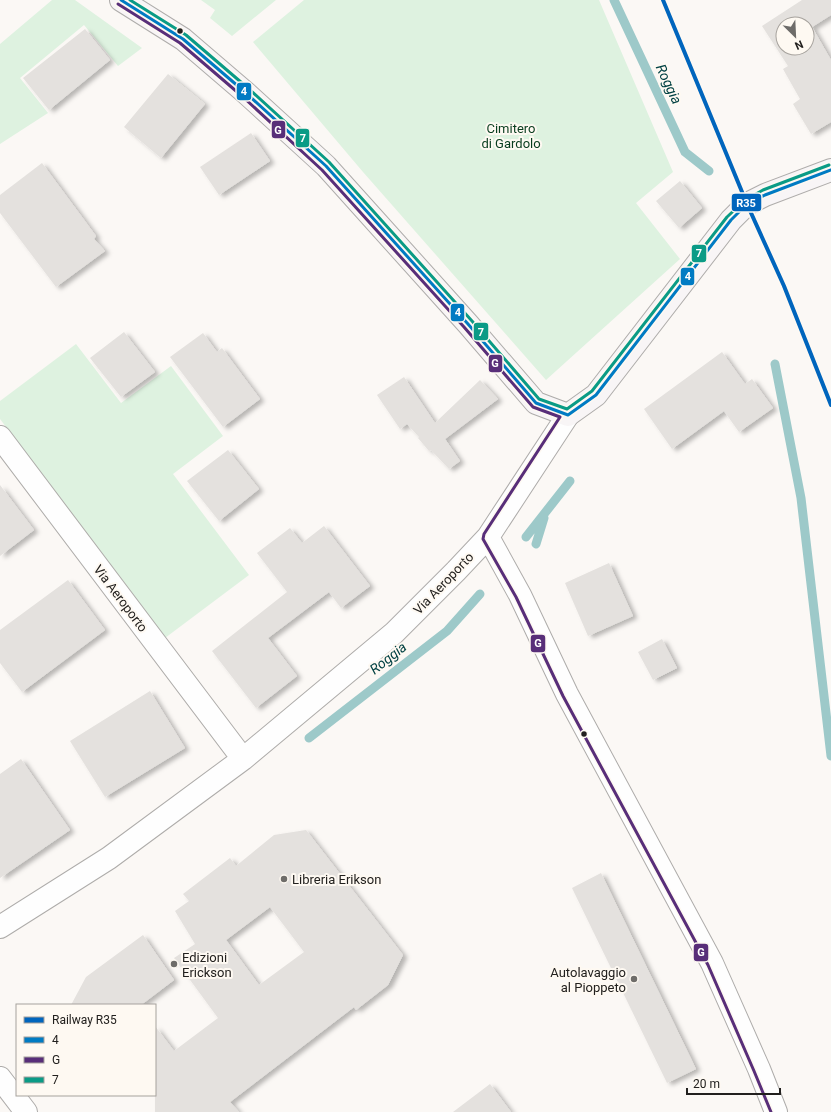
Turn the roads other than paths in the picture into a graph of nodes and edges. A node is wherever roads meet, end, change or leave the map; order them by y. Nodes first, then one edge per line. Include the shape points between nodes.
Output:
1 (121, 0) edge
2 (831, 170) edge
3 (568, 415) junction
4 (0, 437) edge
5 (488, 537) junction
6 (243, 759) junction
7 (0, 927) edge
8 (0, 1078) edge
9 (26, 1112) edge
10 (776, 1112) edge

1 - 3 street via 183,39 326,166 536,403
2 - 3 street, Via Aeroporto via 747,204 731,220 596,395
3 - 5 street, Via Aeroporto
4 - 6 street, Via Aeroporto
5 - 6 street, Via Aeroporto via 394,633
5 - 10 street via 520,595 567,694 712,963
6 - 7 street, Via Aeroporto via 109,858
8 - 9 street

